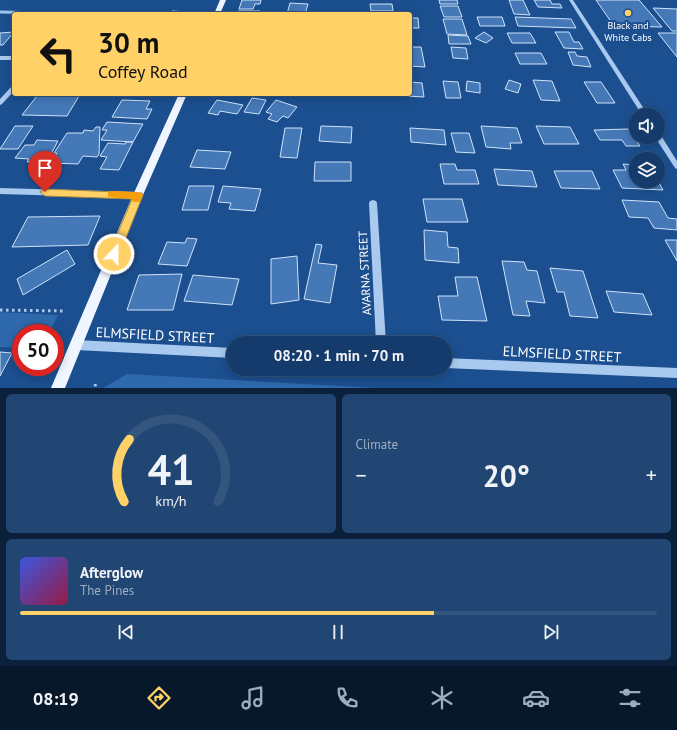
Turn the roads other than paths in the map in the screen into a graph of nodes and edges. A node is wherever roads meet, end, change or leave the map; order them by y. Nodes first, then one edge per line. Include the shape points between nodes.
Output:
1 (223, 0) edge
2 (572, 0) edge
3 (218, 12) edge
4 (0, 58) edge
5 (12, 58) edge
6 (12, 89) edge
7 (182, 96) edge
8 (0, 103) edge
9 (640, 108) edge
10 (663, 144) edge
11 (677, 166) edge
12 (0, 191) edge
13 (138, 195) junction
14 (373, 202) dead end
15 (381, 336) edge
16 (76, 345) junction
17 (226, 353) edge
18 (452, 363) edge
19 (677, 373) edge
20 (58, 388) edge

1 - 3 main road
2 - 9 street
4 - 5 street
6 - 8 street
7 - 13 main road
10 - 11 street
12 - 13 street
13 - 16 main road
14 - 15 street, AVARNA STREET
16 - 17 street, ELMSFIELD STREET
16 - 20 main road
18 - 19 street, ELMSFIELD STREET

